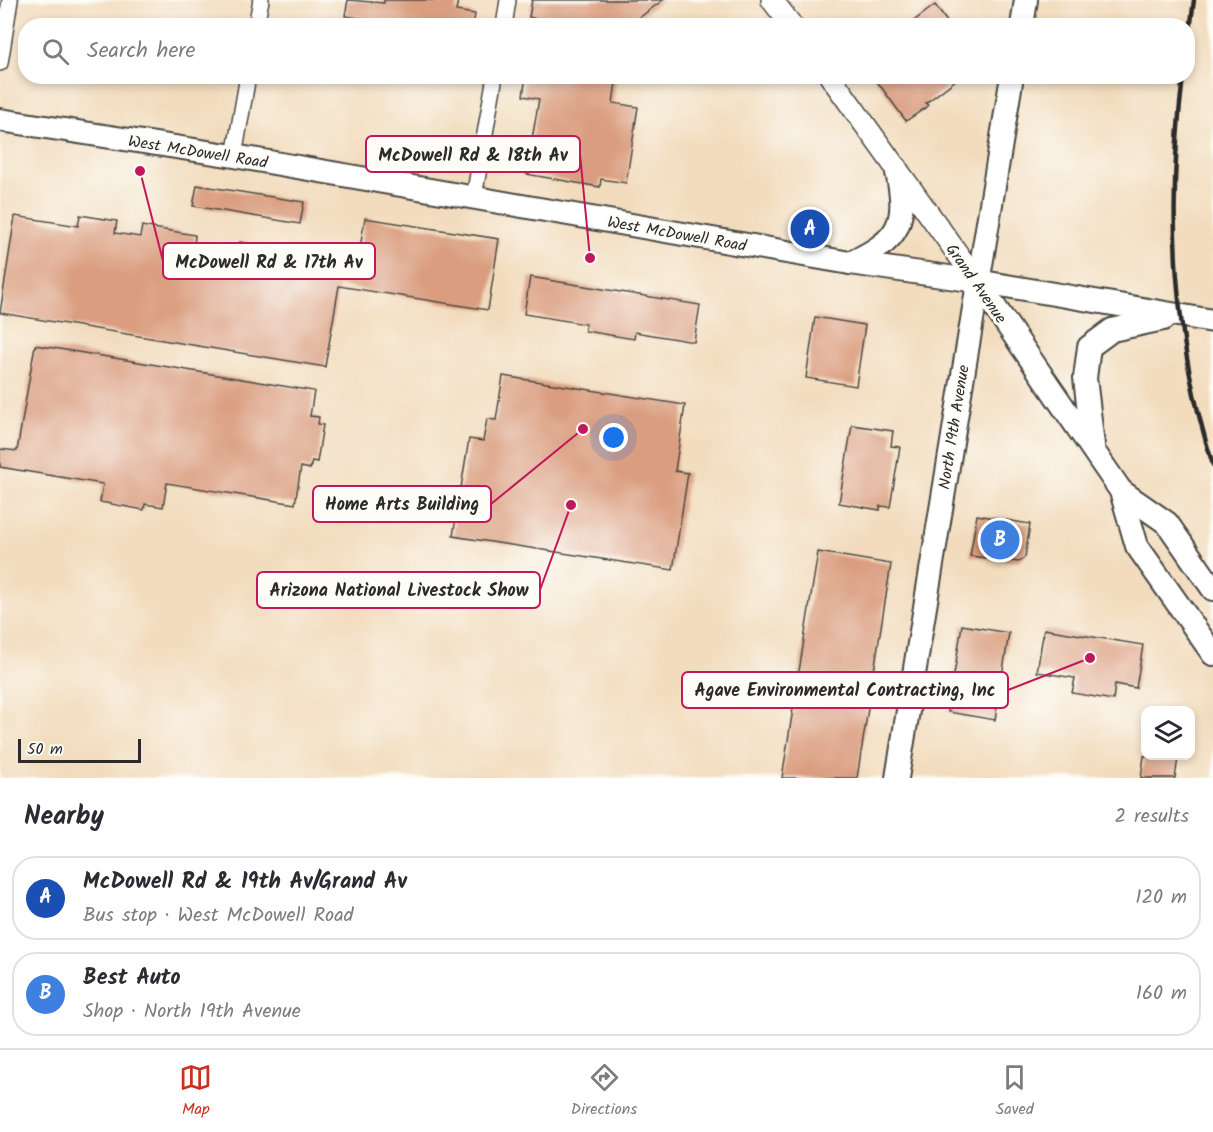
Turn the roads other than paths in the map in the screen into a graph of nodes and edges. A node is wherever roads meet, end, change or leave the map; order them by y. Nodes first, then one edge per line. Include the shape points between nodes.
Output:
1 (10, 0) edge
2 (261, 0) edge
3 (508, 0) edge
4 (772, 0) edge
5 (1026, 0) edge
6 (258, 18) edge
7 (505, 18) edge
8 (786, 18) edge
9 (1023, 18) edge
10 (0, 63) edge
11 (247, 84) edge
12 (494, 84) edge
13 (836, 84) edge
14 (1011, 84) edge
15 (0, 120) edge
16 (234, 156) junction
17 (896, 168) junction
18 (474, 197) junction
19 (850, 263) junction
20 (977, 281) junction
21 (1181, 316) junction
22 (1213, 321) edge
23 (1093, 449) junction
24 (1120, 491) junction
25 (1213, 589) edge
26 (1213, 654) edge
27 (897, 778) edge

1 - 10 street
2 - 6 street
3 - 7 street
4 - 8 main road
5 - 9 main road
11 - 16 street
12 - 18 street
13 - 17 main road, Grand Avenue
14 - 20 main road, North 19th Avenue
15 - 16 main road, West McDowell Road
16 - 18 main road, West McDowell Road
17 - 19 main road via 901,189 896,231 885,244
17 - 20 main road, Grand Avenue
18 - 19 main road, West McDowell Road
19 - 20 main road, West McDowell Road
20 - 21 main road, West McDowell Road
20 - 23 main road, Grand Avenue
20 - 27 main road, North 19th Avenue
21 - 22 main road, West McDowell Road
21 - 23 main road via 1112,330 1089,347 1085,378
23 - 24 main road, Grand Avenue
24 - 25 main road, Grand Avenue via 1167,523
24 - 26 main road, Grand Avenue via 1137,546

